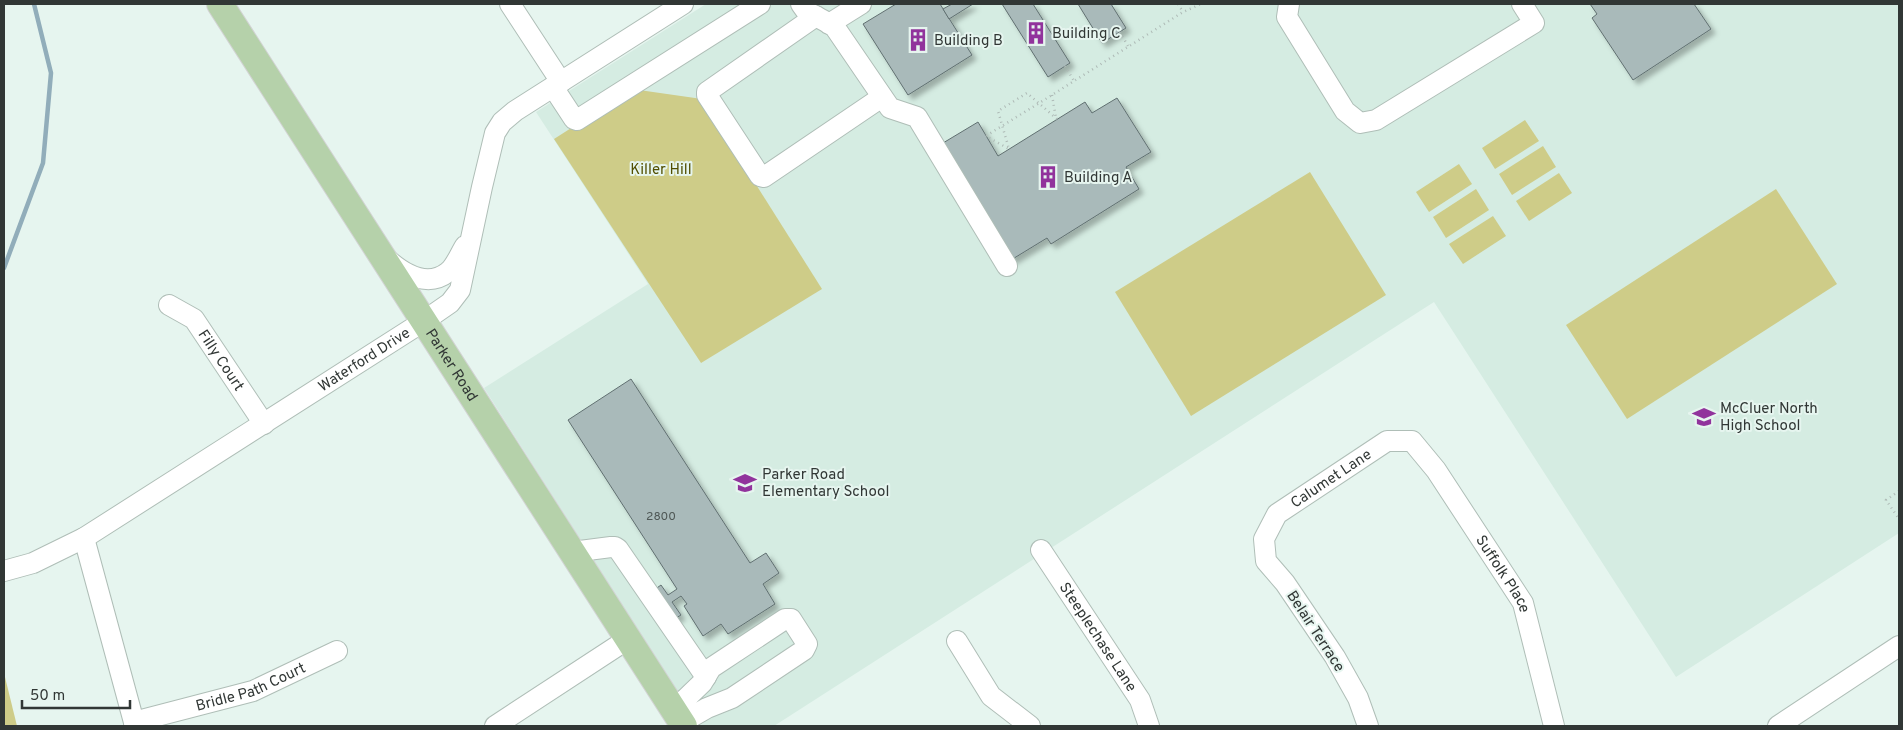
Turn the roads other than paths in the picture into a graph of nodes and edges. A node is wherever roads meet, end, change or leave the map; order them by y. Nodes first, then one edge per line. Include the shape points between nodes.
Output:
1 (220, 4) edge
2 (510, 4) edge
3 (684, 4) edge
4 (760, 4) edge
5 (861, 4) edge
6 (1289, 4) edge
7 (1522, 4) edge
8 (815, 15) edge
9 (557, 85) junction
10 (882, 97) junction
11 (471, 238) junction
12 (381, 254) junction
13 (1007, 266) dead end
14 (169, 305) dead end
15 (424, 322) junction
16 (264, 424) junction
17 (1412, 441) joint
18 (84, 538) junction
19 (1264, 539) joint
20 (1041, 550) dead end
21 (572, 552) junction
22 (4, 571) edge
23 (628, 639) junction
24 (958, 641) dead end
25 (1899, 646) edge
26 (337, 651) dead end
27 (706, 677) junction
28 (680, 720) edge
29 (135, 724) edge
30 (496, 726) edge
31 (1030, 726) edge
32 (1149, 726) edge
33 (1368, 726) edge
34 (1554, 726) edge
35 (1778, 726) edge

1 - 12 main road, Parker Road
2 - 9 street
3 - 9 street, Waterford Drive
4 - 9 street via 577,120
5 - 8 street
6 - 7 street via 1287,17 1345,111 1360,123 1376,120 1534,23
8 - 10 street via 834,26
8 - 10 street via 707,92 760,176 764,177
9 - 11 street, Waterford Drive via 509,115 495,133
10 - 13 street via 890,108 917,117
11 - 12 street via 448,272 432,280 400,271
11 - 15 street, Waterford Drive via 460,290 450,303
12 - 15 main road, Parker Road
14 - 16 street, Filly Court via 194,319
15 - 16 street, Waterford Drive
15 - 21 main road, Parker Road
16 - 18 street, Waterford Drive
17 - 19 street, Calumet Lane via 1387,442 1277,514
17 - 34 street, Suffolk Place via 1436,470 1523,604
18 - 22 street, Waterford Drive via 32,563
18 - 29 street
19 - 33 street, Belair Terrace via 1266,561 1285,583 1335,657 1358,698
20 - 32 street, Steeplechase Lane via 1140,700
21 - 23 main road, Parker Road
21 - 27 street via 615,546
23 - 28 main road, Parker Road
23 - 30 street
24 - 31 street via 991,696
25 - 35 street
26 - 29 street, Bridle Path Court via 253,691
27 - 28 street via 694,692
27 - 28 street via 711,668 785,619 790,619 807,644 804,650 732,698

